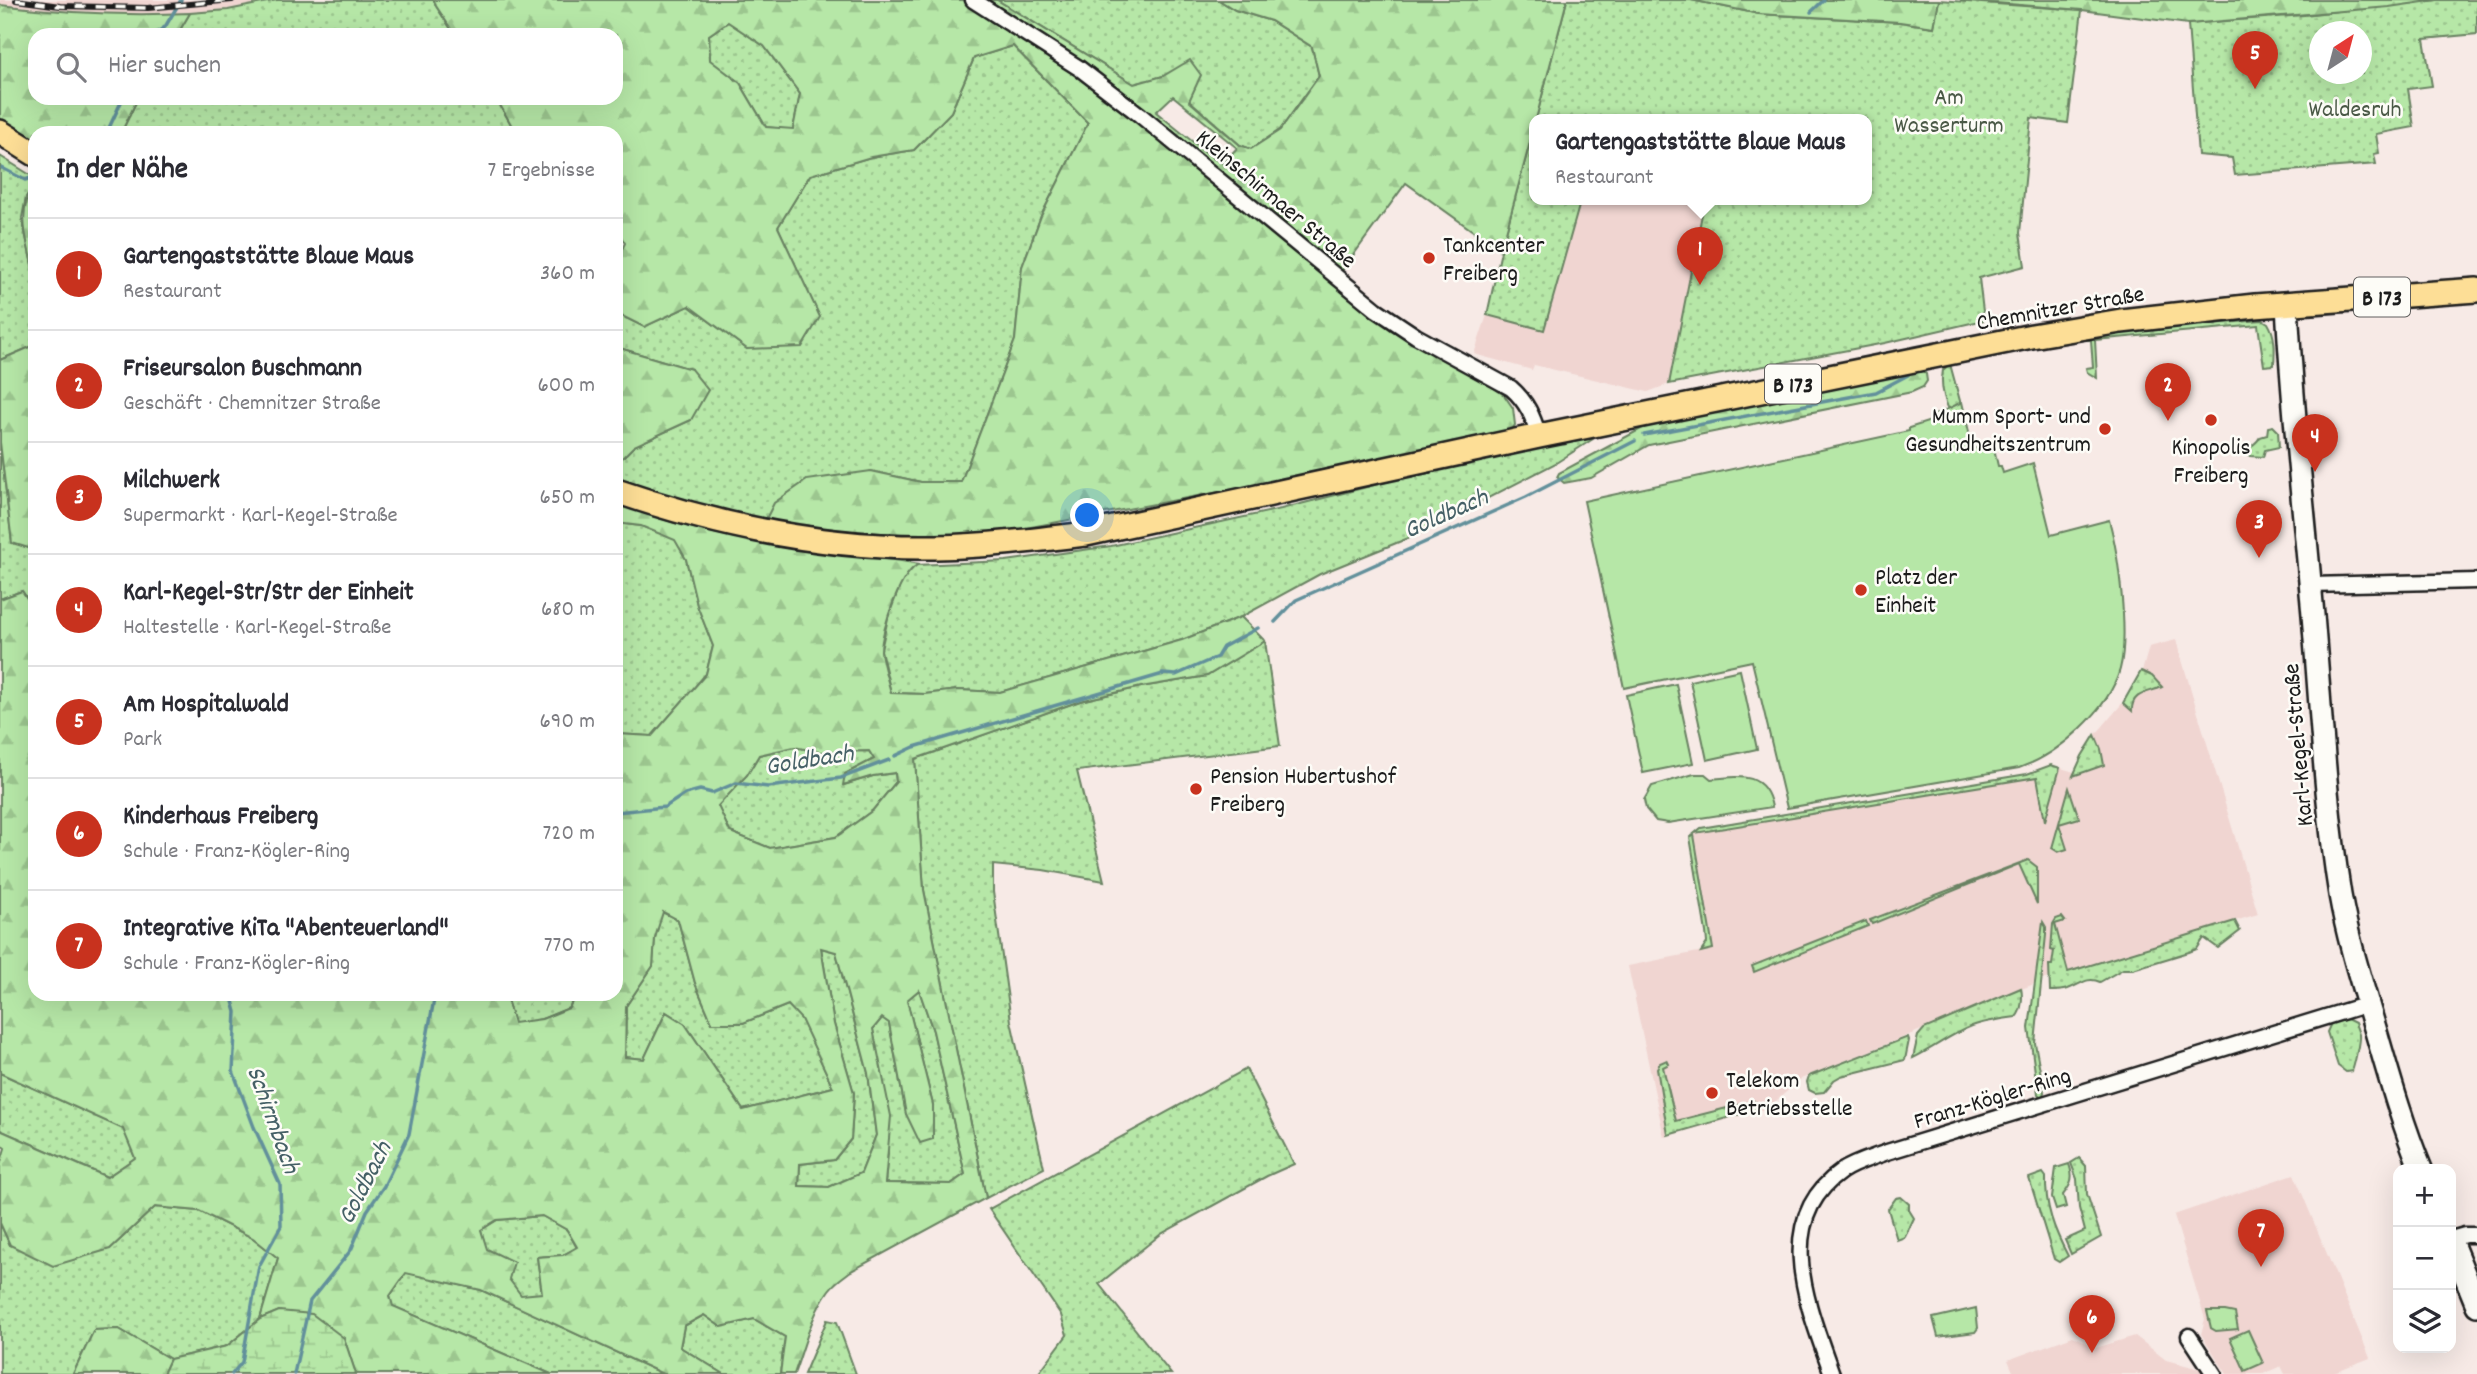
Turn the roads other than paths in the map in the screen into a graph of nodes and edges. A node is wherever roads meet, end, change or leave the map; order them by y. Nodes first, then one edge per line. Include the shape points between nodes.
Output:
1 (973, 0) edge
2 (0, 132) edge
3 (28, 150) edge
4 (2477, 290) edge
5 (2287, 304) junction
6 (1539, 436) junction
7 (623, 493) edge
8 (2477, 581) edge
9 (2310, 585) junction
10 (2368, 1004) junction
11 (2419, 1164) edge
12 (2477, 1236) edge
13 (2456, 1238) edge
14 (2456, 1253) edge
15 (2477, 1306) edge
16 (2189, 1336) dead end
17 (1832, 1374) edge
18 (2214, 1374) edge

1 - 6 street, Kleinschirmaer Straße via 1079,68 1377,310 1511,388 1531,413
2 - 3 main road
4 - 5 main road, Chemnitzer Straße / B 173
5 - 6 main road, Chemnitzer Straße / B 173 via 2100,324
5 - 9 street, Karl-Kegel-Straße
6 - 7 main road, B 173 via 1086,534 1014,543 870,545 780,535
8 - 9 street
9 - 10 street, Karl-Kegel-Straße via 2329,816 2346,924
10 - 11 street, Karl-Kegel-Straße
10 - 17 street, Franz-Kögler-Ring via 1844,1170 1813,1201 1800,1243 1806,1293
12 - 13 street
14 - 15 street
16 - 18 street

